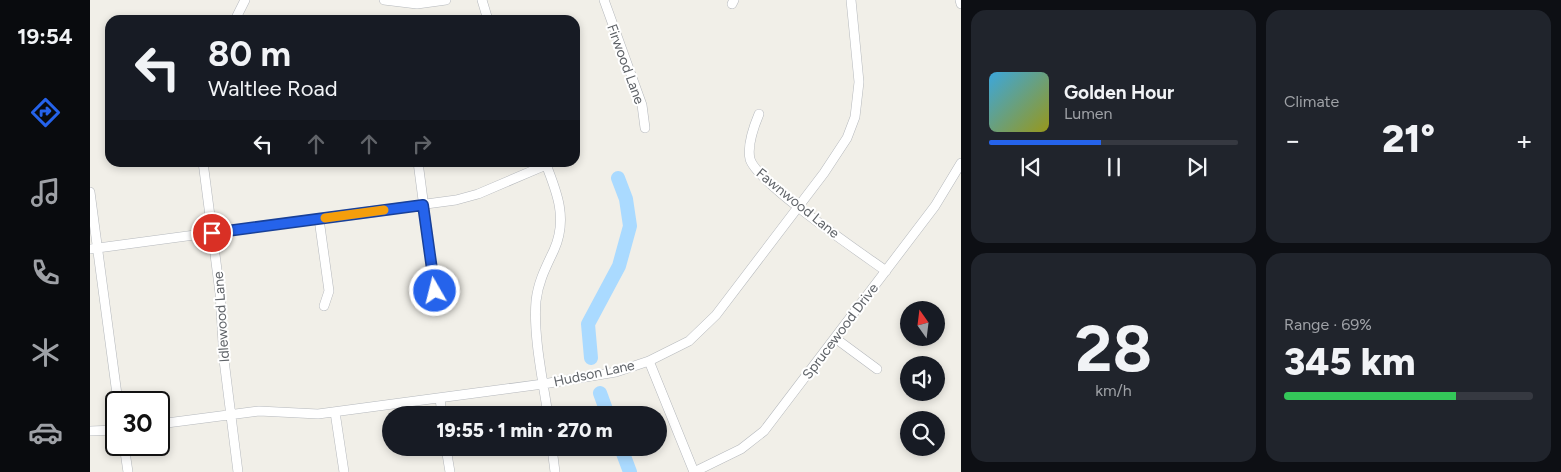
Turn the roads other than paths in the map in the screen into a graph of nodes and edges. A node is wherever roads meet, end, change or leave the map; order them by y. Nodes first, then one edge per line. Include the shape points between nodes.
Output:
1 (245, 0) edge
2 (384, 0) edge
3 (446, 0) edge
4 (482, 0) edge
5 (604, 0) edge
6 (851, 0) edge
7 (960, 0) edge
8 (961, 4) edge
9 (237, 15) edge
10 (486, 15) edge
11 (759, 114) dead end
12 (645, 128) dead end
13 (961, 163) edge
14 (204, 167) edge
15 (419, 167) edge
16 (538, 167) edge
17 (546, 167) edge
18 (90, 192) edge
19 (423, 205) junction
20 (799, 206) junction
21 (319, 219) junction
22 (212, 233) junction
23 (94, 249) edge
24 (886, 271) junction
25 (435, 291) dead end
26 (324, 306) dead end
27 (835, 338) junction
28 (649, 361) junction
29 (877, 368) dead end
30 (543, 384) junction
31 (116, 391) edge
32 (440, 398) junction
33 (441, 406) edge
34 (547, 406) edge
35 (335, 412) junction
36 (231, 414) junction
37 (170, 422) edge
38 (105, 430) edge
39 (90, 431) edge
40 (126, 456) edge
41 (447, 456) edge
42 (553, 456) edge
43 (128, 472) edge
44 (238, 472) edge
45 (344, 472) edge
46 (450, 472) edge
47 (555, 472) edge
48 (694, 472) edge

1 - 9 street
2 - 3 street via 417,4
4 - 10 street
5 - 12 street, Firwood Lane via 642,105
6 - 20 street, Hudson Lane via 859,74 855,116 841,148
7 - 8 street
11 - 20 street, Fawnwood Lane via 751,145 753,166
13 - 24 street, Sprucewood Drive via 935,206
14 - 22 street, Idlewood Lane
15 - 19 street
16 - 19 street via 478,194
17 - 30 street via 556,189 561,217 559,237 539,283 536,303
18 - 23 street
19 - 21 street
19 - 25 street
20 - 24 street, Fawnwood Lane
20 - 28 street, Hudson Lane via 706,328 689,341
21 - 22 street
21 - 26 street via 329,291
22 - 23 street
22 - 36 street, Idlewood Lane
23 - 31 street
24 - 27 street, Sprucewood Drive
27 - 29 street
27 - 48 street, Sprucewood Drive via 758,438
28 - 30 street, Hudson Lane via 616,372
28 - 48 street
30 - 32 street, Hudson Lane
30 - 34 street
32 - 33 street
32 - 35 street, Hudson Lane
35 - 36 street, Hudson Lane
35 - 45 street
36 - 37 street, Hudson Lane
36 - 44 street, Idlewood Lane
38 - 39 street
40 - 43 street
41 - 46 street
42 - 47 street

